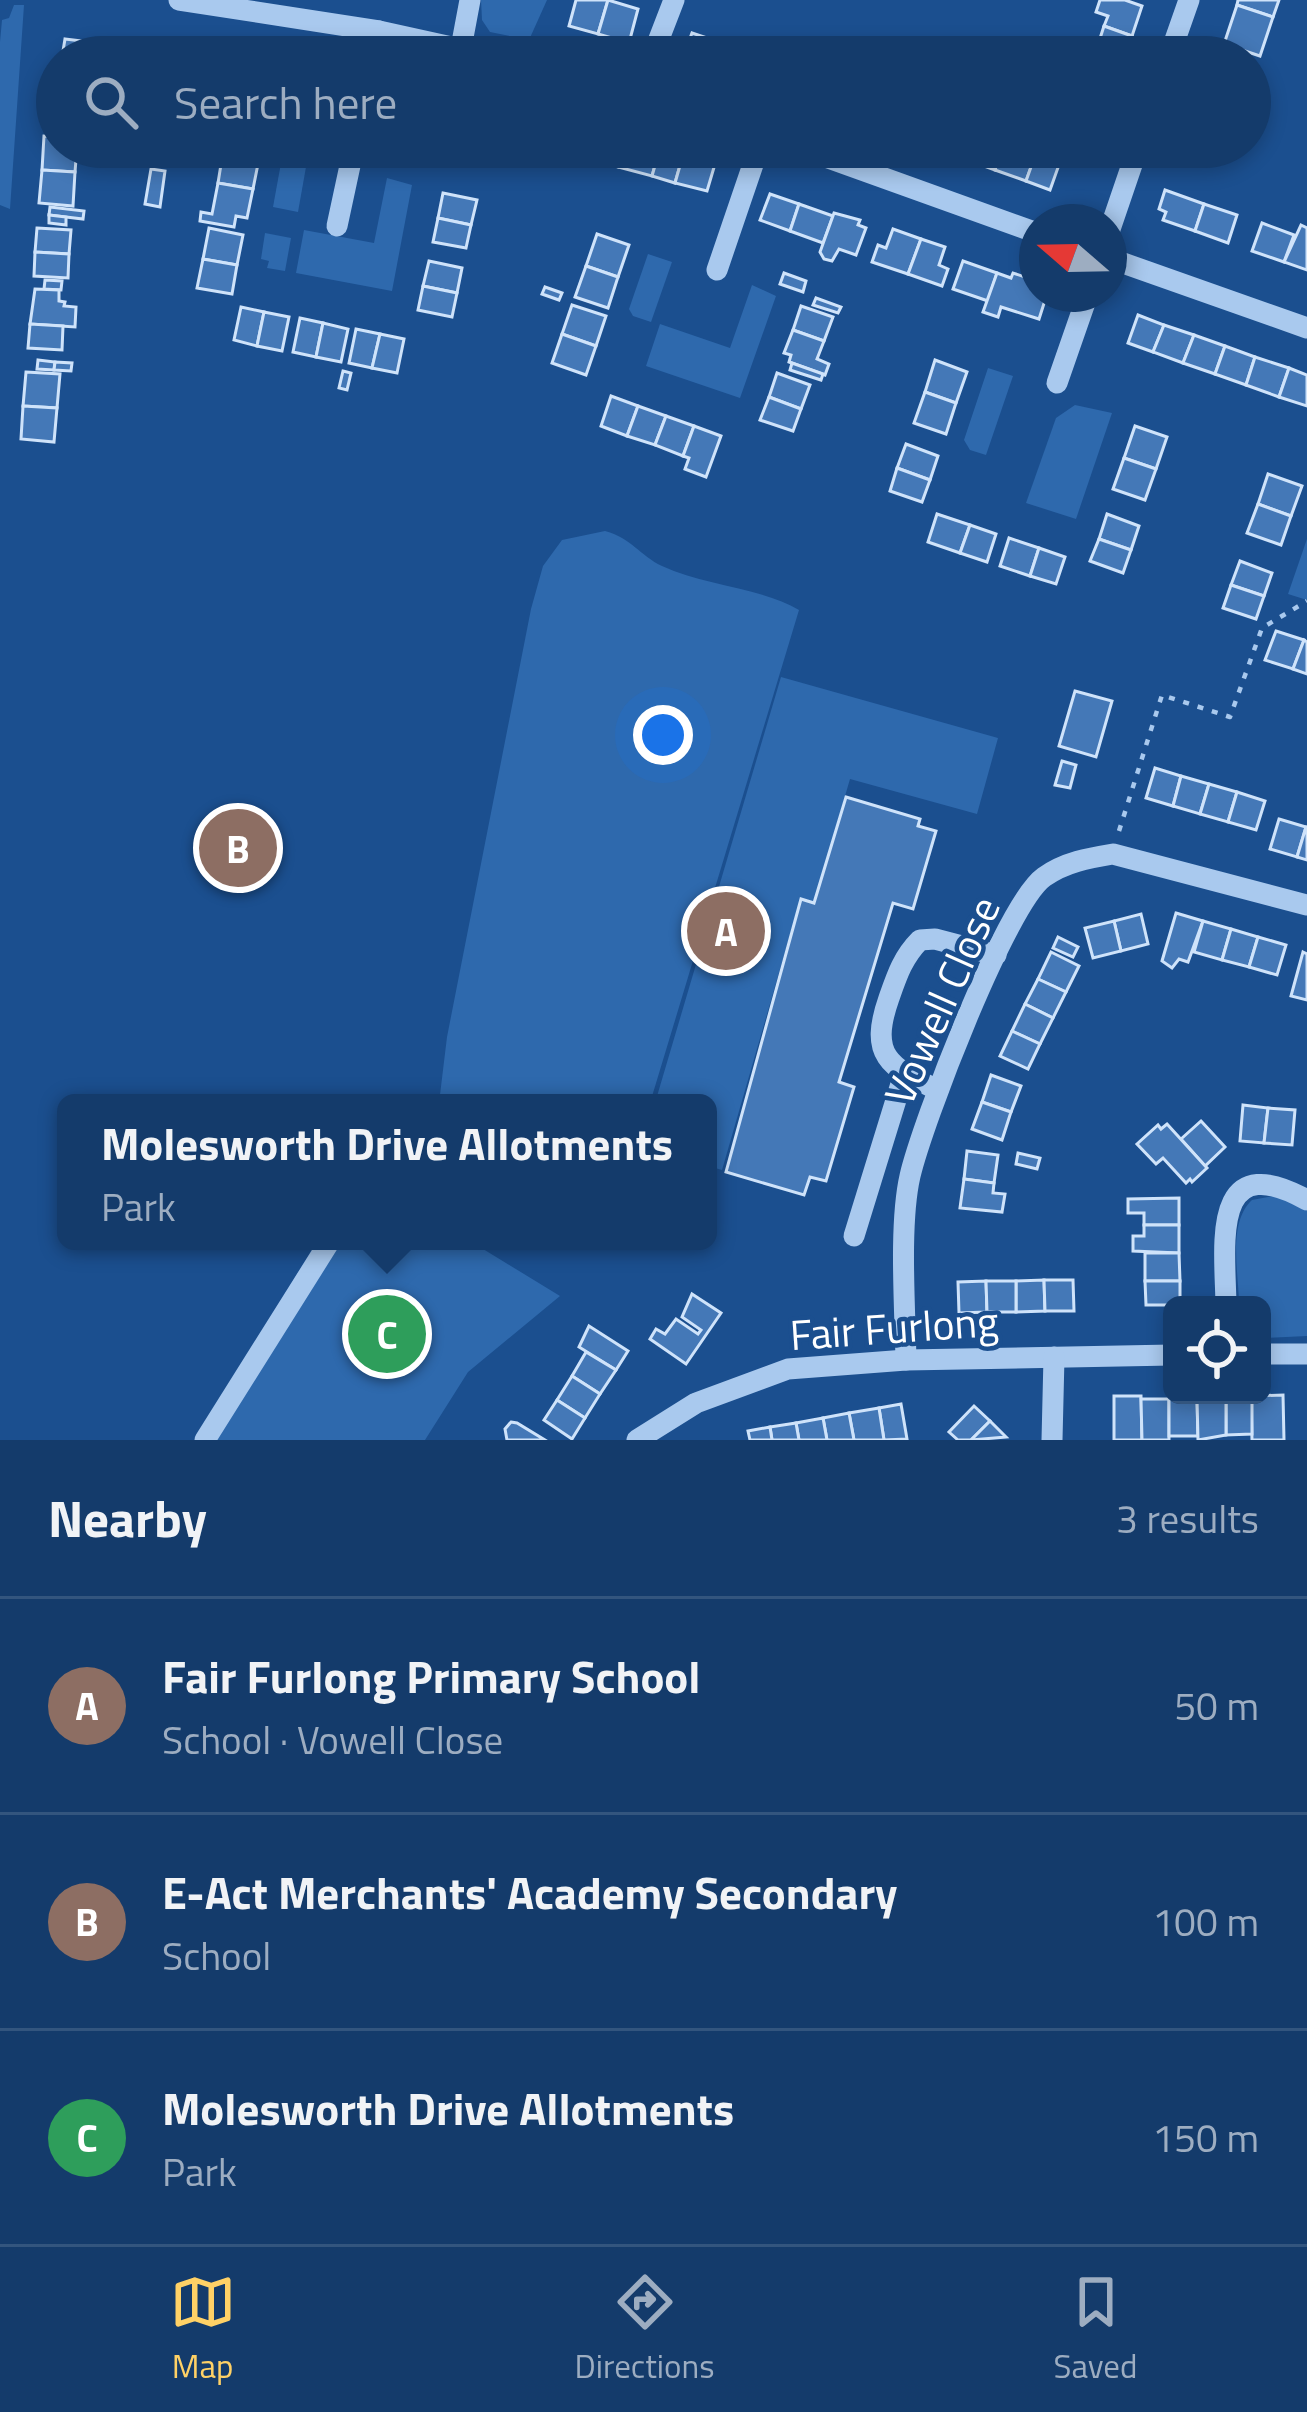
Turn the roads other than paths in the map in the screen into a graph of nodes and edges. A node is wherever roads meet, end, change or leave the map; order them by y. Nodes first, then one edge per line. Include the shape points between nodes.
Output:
1 (179, 0) edge
2 (470, 0) edge
3 (674, 0) edge
4 (1189, 0) edge
5 (379, 31) junction
6 (378, 36) edge
7 (405, 36) edge
8 (463, 36) edge
9 (660, 36) edge
10 (1176, 36) edge
11 (349, 168) edge
12 (752, 168) edge
13 (856, 168) edge
14 (1131, 168) edge
15 (1119, 204) edge
16 (337, 226) dead end
17 (1019, 227) edge
18 (1127, 264) edge
19 (717, 270) dead end
20 (1082, 312) edge
21 (1307, 328) edge
22 (1057, 383) dead end
23 (1307, 905) edge
24 (995, 956) junction
25 (904, 1074) junction
26 (938, 1090) junction
27 (1307, 1200) edge
28 (854, 1235) dead end
29 (324, 1250) edge
30 (1226, 1296) edge
31 (1163, 1354) edge
32 (1271, 1354) edge
33 (1307, 1354) edge
34 (1054, 1357) junction
35 (906, 1360) junction
36 (205, 1440) edge
37 (637, 1440) edge
38 (1052, 1440) edge

1 - 5 street
2 - 8 street
3 - 9 street
4 - 10 street
5 - 6 street
5 - 7 street
11 - 16 street
12 - 19 street
13 - 17 street
14 - 15 street
18 - 21 street
20 - 22 street
23 - 24 street, Vowell Close via 1113,854 1081,859 1041,878
24 - 25 street via 935,939 920,940 904,956 879,1042
24 - 26 street, Vowell Close
25 - 26 street
25 - 28 street
26 - 35 street, Vowell Close via 909,1180
27 - 30 street via 1264,1185 1231,1201
29 - 36 street
31 - 34 street, Fair Furlong
32 - 33 street
34 - 35 street, Fair Furlong
34 - 38 street
35 - 37 street, Fair Furlong via 788,1369 696,1403

